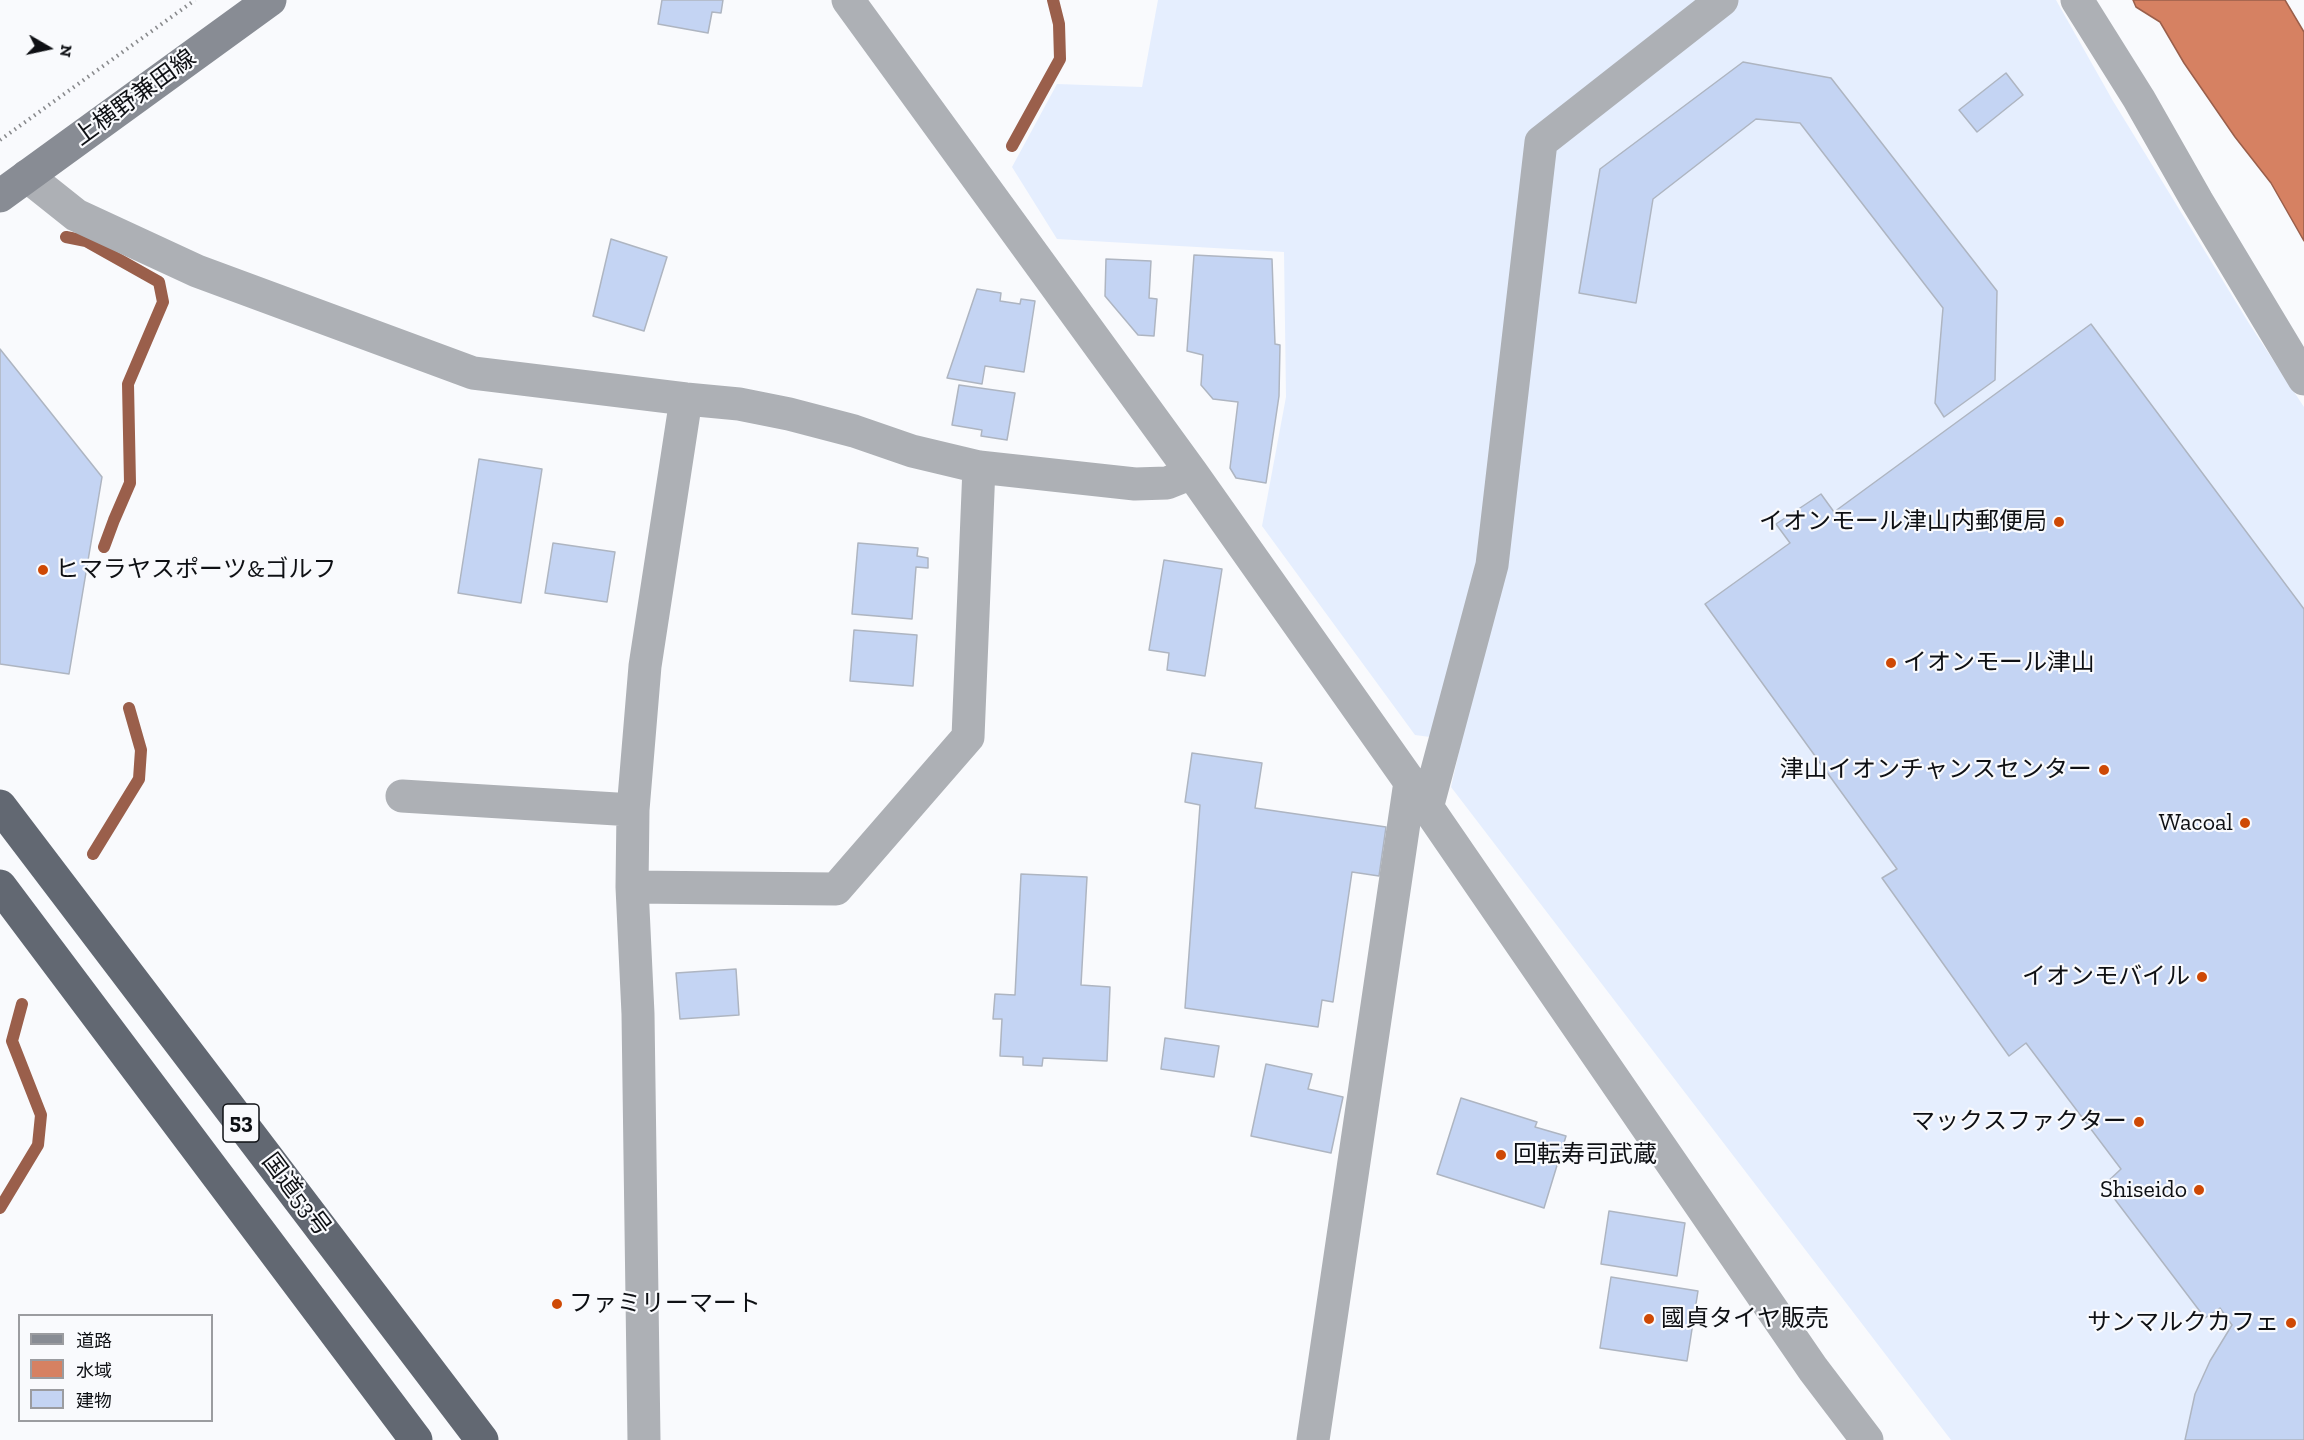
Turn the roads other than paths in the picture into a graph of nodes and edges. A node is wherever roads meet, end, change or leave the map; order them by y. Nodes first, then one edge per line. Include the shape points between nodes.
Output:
1 (270, 0) edge
2 (848, 0) edge
3 (1722, 0) edge
4 (2077, 0) edge
5 (27, 176) junction
6 (0, 196) edge
7 (2304, 379) edge
8 (686, 399) junction
9 (980, 467) junction
10 (1192, 472) junction
11 (1419, 795) junction
12 (402, 796) dead end
13 (0, 806) edge
14 (633, 810) junction
15 (0, 886) edge
16 (632, 887) junction
17 (416, 1440) edge
18 (482, 1440) edge
19 (644, 1440) edge
20 (1314, 1440) edge
21 (1867, 1440) edge

1 - 5 main road, 上横野兼田線
2 - 10 street
3 - 11 street via 1541,142 1492,565
4 - 7 street
5 - 6 main road, 上横野兼田線
5 - 8 street via 76,215 197,271 473,373
8 - 9 street via 789,414 912,452
8 - 14 street via 645,666
9 - 10 street via 1135,484 1167,483
9 - 16 street via 968,737 836,889
10 - 11 street
11 - 20 street
11 - 21 street via 1813,1369
12 - 14 street
13 - 18 highway, 国道53号 / 53
14 - 16 street
15 - 17 highway, 53
16 - 19 street via 638,1014

